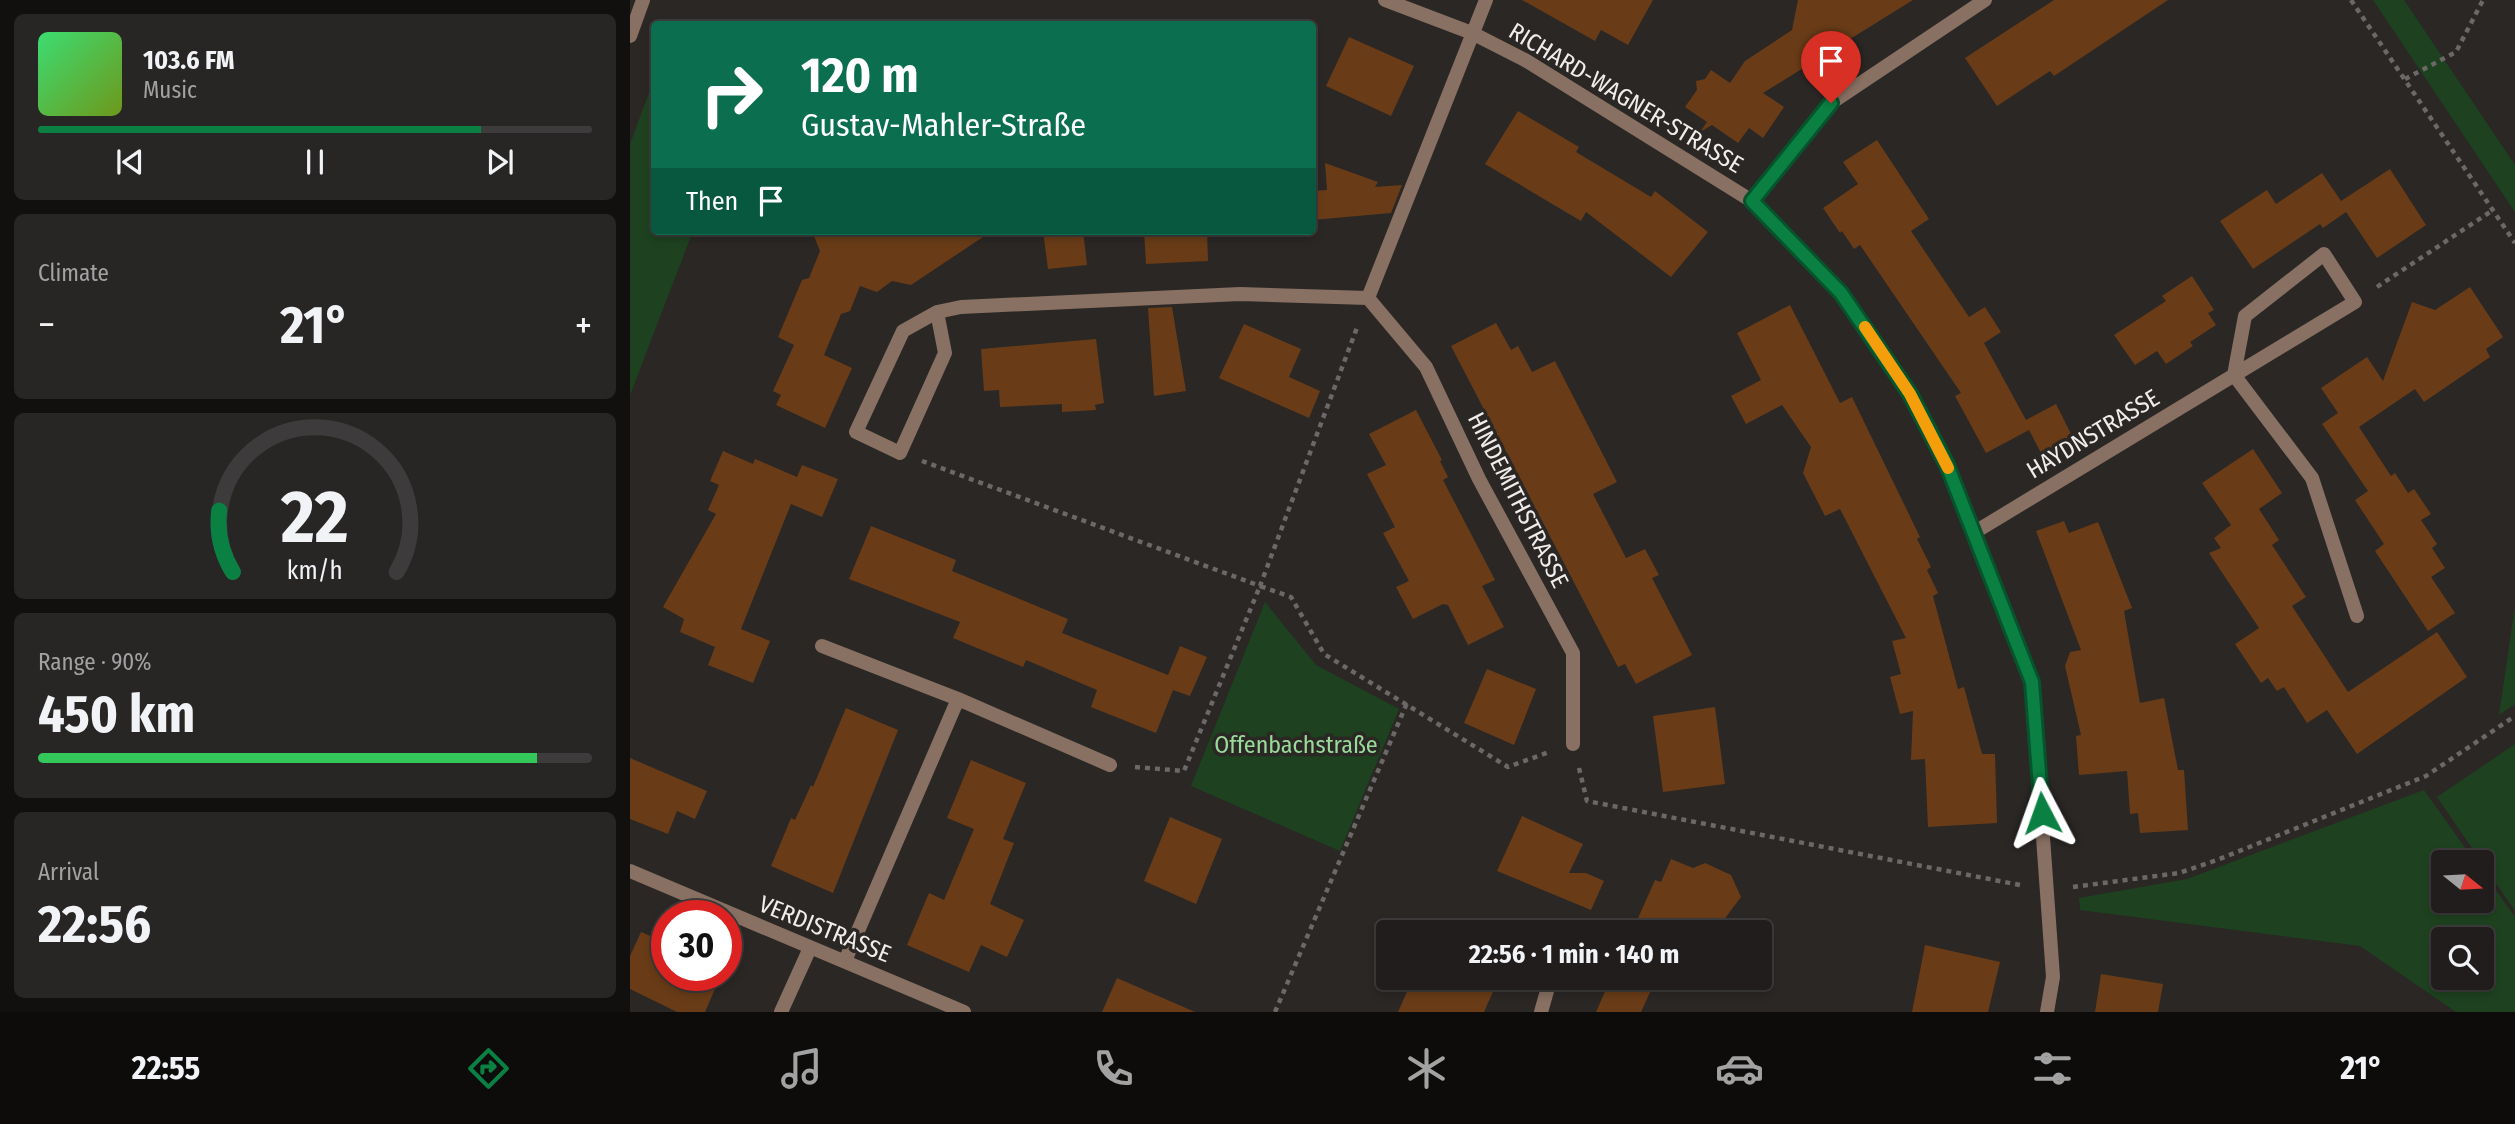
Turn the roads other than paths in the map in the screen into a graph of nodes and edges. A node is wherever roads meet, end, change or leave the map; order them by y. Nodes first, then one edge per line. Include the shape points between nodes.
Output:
1 (643, 0) edge
2 (1385, 0) edge
3 (1486, 0) edge
4 (1985, 0) edge
5 (1472, 33) junction
6 (630, 36) edge
7 (1752, 201) junction
8 (1368, 298) junction
9 (937, 312) junction
10 (2234, 375) junction
11 (1975, 532) junction
12 (2357, 616) dead end
13 (822, 646) dead end
14 (958, 699) junction
15 (1573, 744) road end
16 (1110, 765) road end
17 (630, 871) edge
18 (810, 948) junction
19 (845, 961) junction
20 (1547, 991) dead end
21 (781, 1012) edge
22 (964, 1012) edge
23 (1541, 1012) edge
24 (2048, 1012) edge

1 - 6 street
2 - 5 street, RICHARD-WAGNER-STRASSE
3 - 5 street
4 - 7 street via 1831,103
5 - 7 street, RICHARD-WAGNER-STRASSE via 1525,60
5 - 8 street
7 - 11 street, RICHARD-WAGNER-STRASSE via 1841,293 1902,382 1947,465
8 - 9 street via 1240,294 961,307
8 - 15 street, HINDEMITHSTRASSE via 1426,367 1479,479 1573,653
9 - 9 street via 903,331 856,432 900,453 945,354
10 - 10 street, HAYDNSTRASSE via 2355,302 2324,254 2245,316
10 - 11 street, HAYDNSTRASSE
10 - 12 street via 2312,478
11 - 24 street, RICHARD-WAGNER-STRASSE via 2032,682 2049,891 2053,977
13 - 14 street
14 - 16 street
14 - 19 street
17 - 18 street, VERDISTRASSE
18 - 19 street, VERDISTRASSE
18 - 21 street
19 - 22 street, VERDISTRASSE
20 - 23 street

